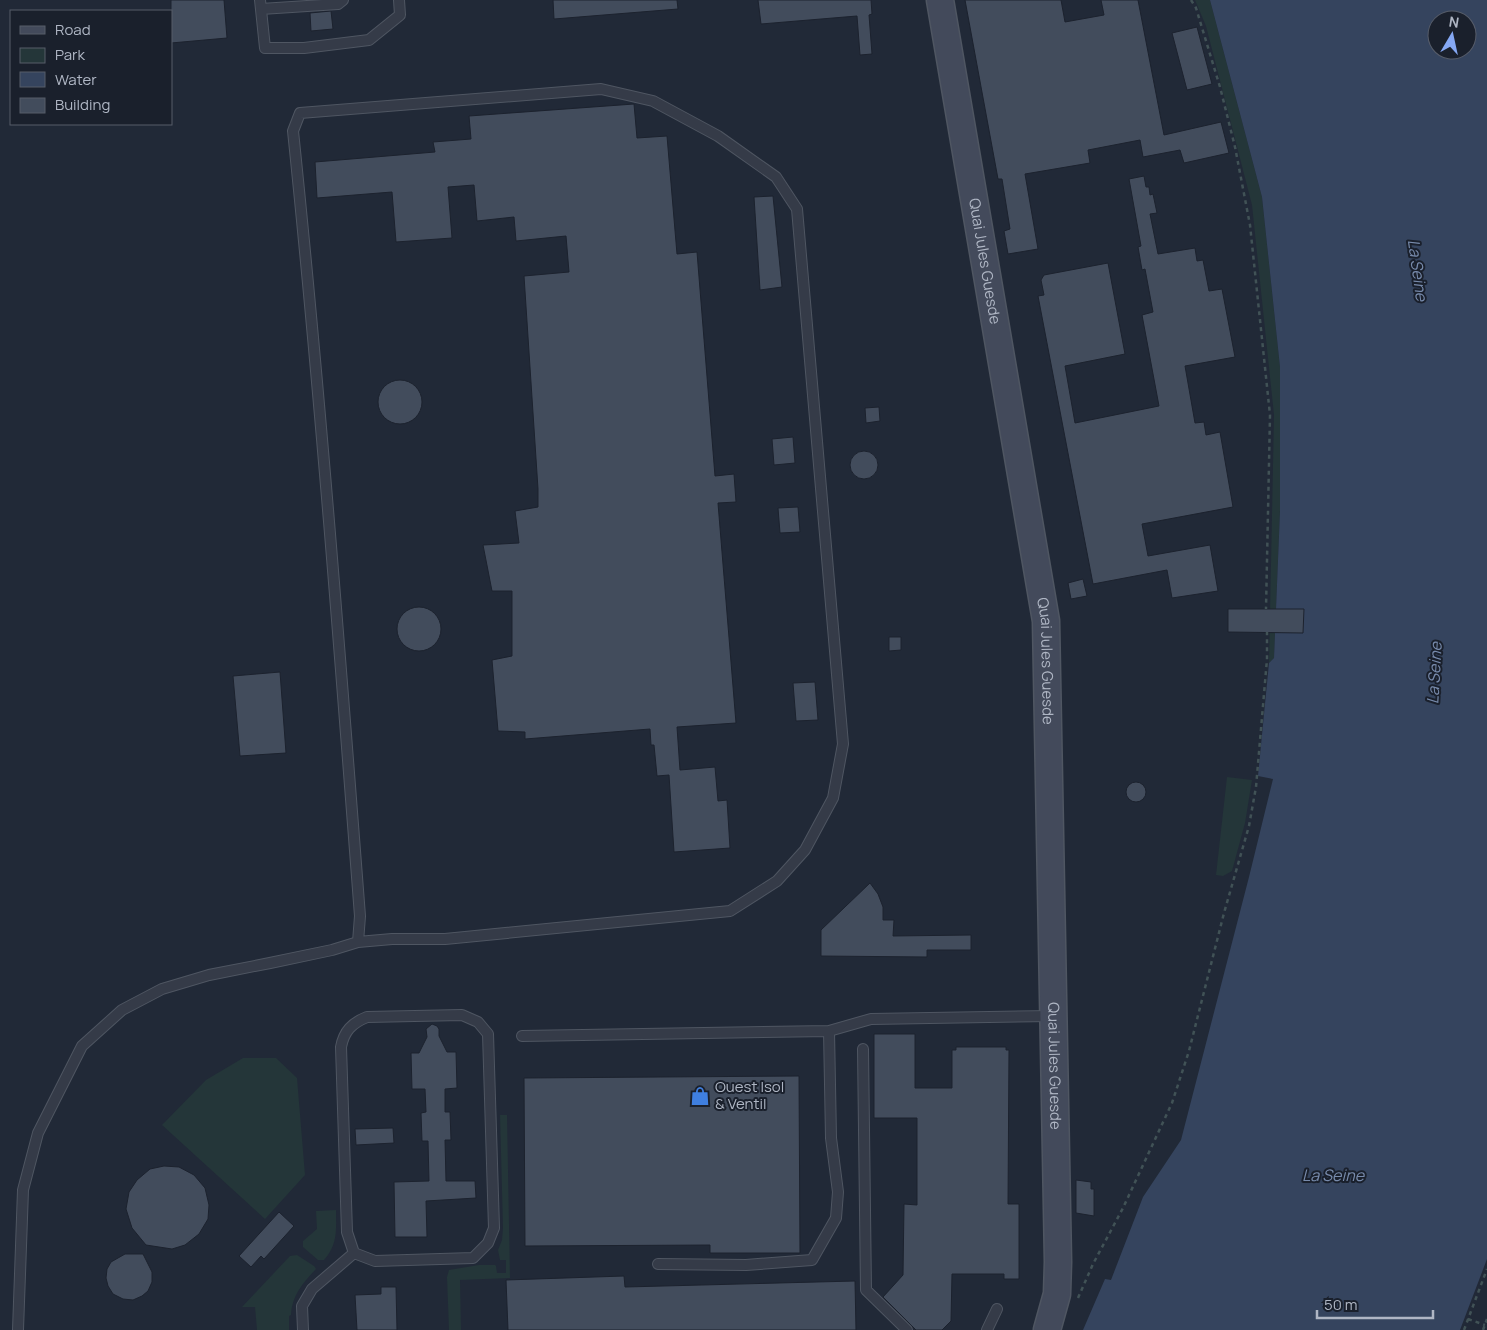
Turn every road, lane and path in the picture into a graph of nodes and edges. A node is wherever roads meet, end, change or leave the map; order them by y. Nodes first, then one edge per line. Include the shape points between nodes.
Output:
1 (343, 0) edge
2 (399, 0) edge
3 (940, 0) edge
4 (1191, 0) edge
5 (261, 4) edge
6 (1266, 609) dead end
7 (1266, 632) dead end
8 (358, 942) junction
9 (1053, 1016) junction
10 (829, 1031) junction
11 (522, 1036) dead end
12 (863, 1049) dead end
13 (354, 1254) junction
14 (658, 1264) dead end
15 (1487, 1269) edge
16 (1078, 1298) dead end
17 (997, 1309) dead end
18 (1468, 1319) junction
19 (1487, 1319) edge
20 (1484, 1325) junction
21 (18, 1330) edge
22 (303, 1330) edge
23 (907, 1330) edge
24 (986, 1330) edge
25 (1047, 1330) edge
26 (1464, 1330) edge
27 (1483, 1330) edge

1 - 5 lane via 338,4
2 - 5 lane via 400,15 369,40 304,48 265,48
3 - 9 main road, Quai Jules Guesde via 1046,621
4 - 6 path via 1220,87 1250,225 1270,415
7 - 16 path via 1267,659 1256,787 1249,826 1189,1051 1172,1103
8 - 8 lane via 444,939 730,911 777,880 805,850 833,798 843,744 797,209 776,176 718,136 653,101 601,89 310,113 300,114 293,131 311,303 341,677 360,916
8 - 21 lane via 209,975 162,989 122,1010 82,1046 38,1133 23,1190
9 - 10 lane via 871,1019
9 - 25 main road, Quai Jules Guesde via 1058,1262 1057,1294
10 - 11 lane
10 - 14 lane via 831,1138 838,1192 836,1218 812,1260 746,1265
12 - 23 lane via 866,1290
13 - 13 lane via 375,1261 473,1258 488,1244 494,1228 488,1034 478,1022 462,1015 367,1017 357,1021 343,1037 347,1232
13 - 22 lane via 312,1289 302,1306
15 - 18 path
17 - 24 lane
18 - 20 path
18 - 26 path
19 - 20 path
20 - 27 path

